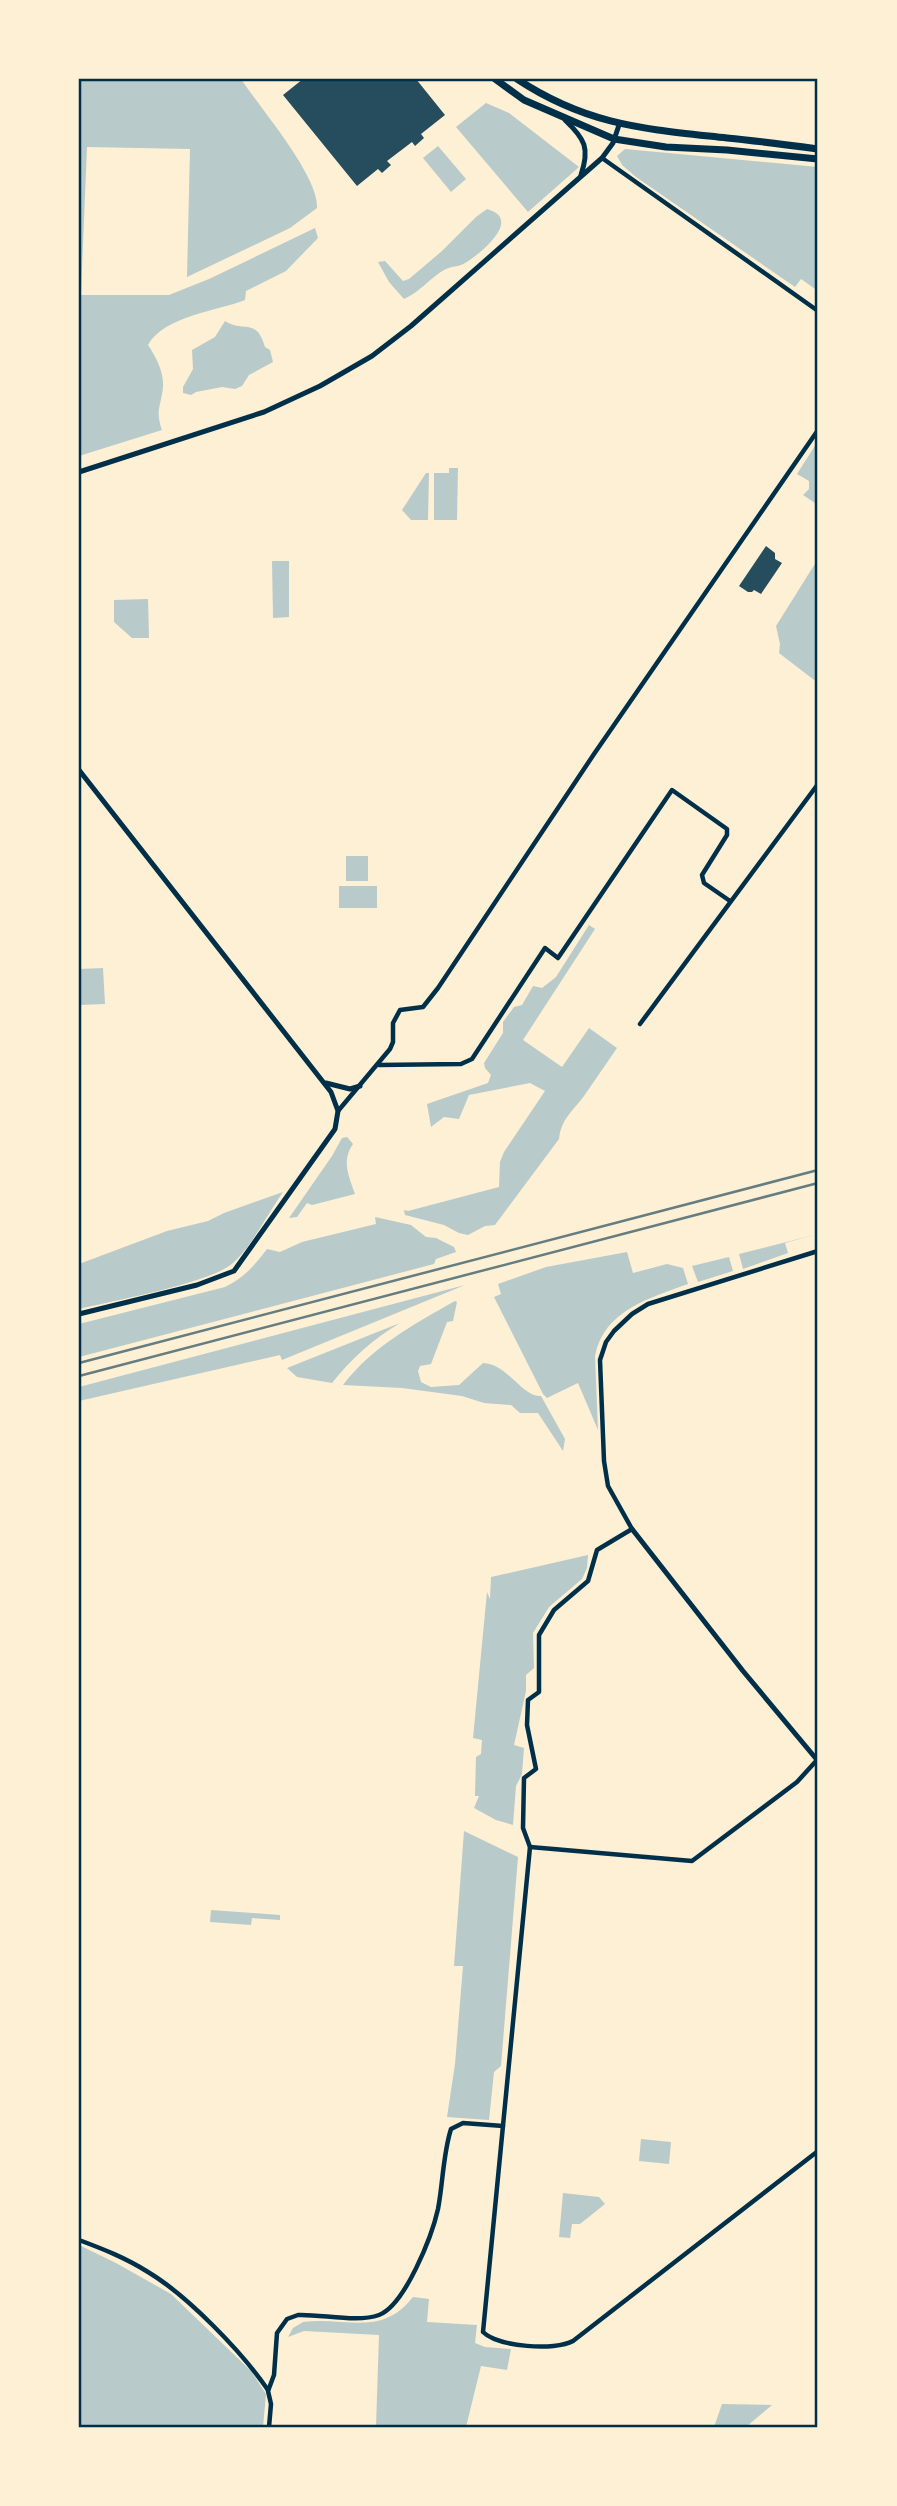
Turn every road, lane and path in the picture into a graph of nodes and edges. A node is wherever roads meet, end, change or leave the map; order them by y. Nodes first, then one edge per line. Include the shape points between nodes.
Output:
1 (495, 79) edge
2 (517, 79) edge
3 (563, 118) junction
4 (619, 125) junction
5 (614, 139) junction
6 (818, 149) edge
7 (602, 158) junction
8 (818, 159) edge
9 (581, 175) junction
10 (818, 311) edge
11 (818, 430) edge
12 (79, 472) edge
13 (79, 770) edge
14 (818, 783) edge
15 (730, 901) junction
16 (640, 1024) dead end
17 (379, 1065) junction
18 (323, 1081) junction
19 (360, 1086) junction
20 (338, 1111) junction
21 (818, 1251) edge
22 (79, 1314) edge
23 (632, 1529) junction
24 (818, 1760) edge
25 (530, 1847) junction
26 (503, 2126) junction
27 (818, 2151) edge
28 (79, 2239) edge
29 (268, 2391) junction
30 (269, 2427) edge

1 - 3 main road via 524,100
2 - 4 main road
3 - 5 main road
3 - 9 street via 585,144
4 - 5 street
4 - 6 main road
5 - 7 street
5 - 8 main road
7 - 9 street
7 - 10 street
9 - 12 street via 393,341 331,380 264,412
11 - 17 street via 427,1003 396,1015 393,1042
13 - 18 street
14 - 15 street
15 - 16 street
15 - 17 street via 704,883 702,875 727,829 673,790 558,958 545,948 472,1059 461,1064
17 - 19 street
18 - 19 street via 343,1088
18 - 20 street
19 - 20 street
20 - 22 street via 335,1129 234,1272
21 - 23 street via 648,1304 606,1342 600,1360 608,1486
23 - 24 street
23 - 25 street via 597,1550 588,1581 554,1610 539,1635 540,1692 528,1700 527,1725 536,1769 524,1779 523,1828
24 - 25 street via 797,1782 692,1861
25 - 26 street
26 - 27 street via 483,2332 514,2344 558,2346 573,2341
26 - 29 street via 463,2123 451,2129 434,2224 398,2301 374,2316 298,2315 287,2319 277,2333
28 - 29 street via 124,2258 174,2290 248,2363
29 - 30 street

